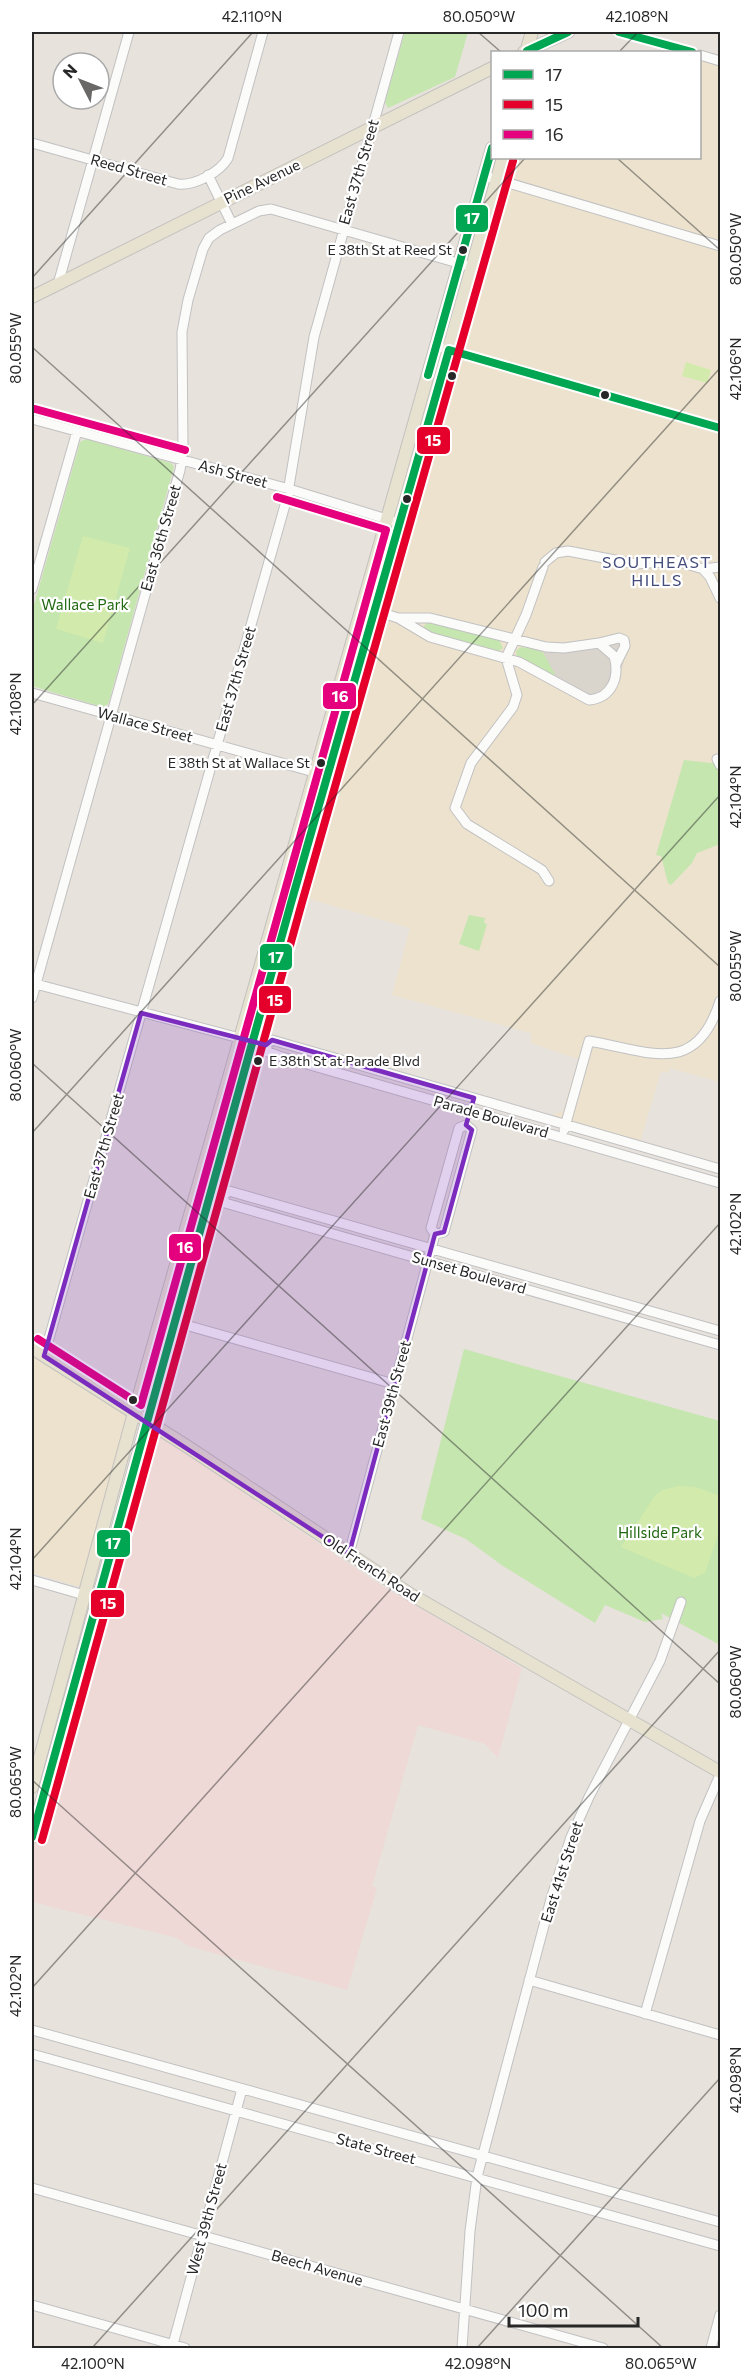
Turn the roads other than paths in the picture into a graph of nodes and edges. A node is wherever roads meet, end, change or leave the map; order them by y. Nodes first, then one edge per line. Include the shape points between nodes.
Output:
1 (129, 32) edge
2 (263, 32) edge
3 (399, 32) edge
4 (532, 32) edge
5 (568, 32) edge
6 (619, 32) edge
7 (526, 51) edge
8 (528, 51) edge
9 (688, 51) edge
10 (701, 56) edge
11 (720, 61) edge
12 (491, 68) edge
13 (371, 128) junction
14 (32, 143) edge
15 (491, 152) edge
16 (503, 159) edge
17 (93, 160) junction
18 (208, 175) junction
19 (485, 176) junction
20 (497, 180) junction
21 (222, 202) junction
22 (232, 224) junction
23 (343, 230) junction
24 (720, 246) edge
25 (466, 265) junction
26 (58, 284) junction
27 (32, 297) edge
28 (436, 346) junction
29 (449, 350) junction
30 (32, 418) edge
31 (720, 428) edge
32 (77, 431) junction
33 (182, 460) junction
34 (289, 489) junction
35 (393, 521) junction
36 (720, 567) edge
37 (703, 569) junction
38 (32, 589) edge
39 (720, 598) edge
40 (368, 609) junction
41 (398, 618) junction
42 (513, 640) junction
43 (599, 643) junction
44 (506, 658) junction
45 (616, 664) junction
46 (32, 693) edge
47 (112, 716) junction
48 (217, 745) junction
49 (315, 772) junction
50 (328, 776) junction
51 (549, 881) dead end
52 (34, 983) edge
53 (32, 998) edge
54 (720, 1001) edge
55 (141, 1013) junction
56 (246, 1041) junction
57 (266, 1045) junction
58 (474, 1098) junction
59 (470, 1112) junction
60 (566, 1124) junction
61 (562, 1138) junction
62 (720, 1168) edge
63 (720, 1183) edge
64 (211, 1192) junction
65 (431, 1248) junction
66 (428, 1261) junction
67 (162, 1318) junction
68 (174, 1323) junction
69 (720, 1331) edge
70 (720, 1346) edge
71 (32, 1348) edge
72 (44, 1356) junction
73 (394, 1384) junction
74 (134, 1413) junction
75 (147, 1421) junction
76 (349, 1554) junction
77 (32, 1580) edge
78 (85, 1595) junction
79 (98, 1599) junction
80 (681, 1602) dead end
81 (630, 1720) junction
82 (720, 1774) edge
83 (32, 1787) edge
84 (32, 1837) edge
85 (529, 1980) junction
86 (645, 2014) junction
87 (32, 2030) edge
88 (720, 2035) edge
89 (32, 2054) edge
90 (242, 2089) junction
91 (237, 2111) junction
92 (481, 2156) junction
93 (477, 2177) junction
94 (32, 2188) edge
95 (720, 2222) edge
96 (203, 2236) junction
97 (720, 2246) edge
98 (32, 2305) edge
99 (465, 2309) junction
100 (720, 2315) edge
101 (172, 2347) edge
102 (185, 2349) edge
103 (462, 2349) edge
104 (603, 2349) edge
105 (711, 2349) edge

1 - 17 street
2 - 18 street via 228,158
3 - 13 street, East 37th Street
4 - 7 main road
5 - 8 main road
6 - 9 street
10 - 11 street
12 - 13 main road, Pine Avenue
13 - 21 main road, Pine Avenue
13 - 23 street, East 37th Street
14 - 17 street, Reed Street
15 - 19 main road
16 - 20 main road
17 - 18 street, Reed Street via 183,184
17 - 26 street
18 - 21 street
19 - 20 street
19 - 25 main road
20 - 24 street
20 - 25 main road
21 - 22 street
21 - 26 main road, Pine Avenue
22 - 23 street via 271,209
22 - 33 street, East 36th Street via 206,243 188,300 182,332
23 - 25 street
23 - 34 street, East 37th Street via 311,349
25 - 28 main road
25 - 29 main road
26 - 27 main road, Pine Avenue
28 - 29 street
28 - 35 main road
29 - 31 street
29 - 35 main road
30 - 32 street, Ash Street
32 - 33 street, Ash Street
32 - 38 street
33 - 34 street, Ash Street
33 - 47 street, East 36th Street
34 - 35 street, Ash Street
34 - 48 street, East 37th Street
35 - 40 main road
36 - 37 street
37 - 39 street
37 - 42 street via 677,561 636,564 568,551 556,553 544,564
40 - 41 street
40 - 49 main road
40 - 50 main road
41 - 42 street via 430,618
41 - 44 street via 430,637
42 - 43 street via 564,648
42 - 44 street
43 - 45 street via 610,650
43 - 45 street via 624,640
44 - 45 street via 589,700 607,695
44 - 51 street via 517,695 513,707 470,765 455,808 467,824 542,870
46 - 47 street, Wallace Street
47 - 48 street, Wallace Street
47 - 52 street, East 36th Street
48 - 49 street, Wallace Street
48 - 55 street, East 37th Street
49 - 50 street, Wallace Street
49 - 56 main road
50 - 56 main road
52 - 53 street, East 36th Street
52 - 55 street, Parade Boulevard
54 - 60 street via 707,1034 694,1047 676,1054 649,1054 589,1041
55 - 56 street, Parade Boulevard
55 - 72 street, East 37th Street
56 - 57 street, Parade Boulevard
56 - 64 main road
57 - 58 street, Parade Boulevard via 272,1040
57 - 59 street, Parade Boulevard via 268,1052 279,1056
58 - 59 street, East 39th Street
58 - 60 street, Parade Boulevard
59 - 61 street, Parade Boulevard
59 - 65 street, East 39th Street via 466,1125 472,1130 444,1232 435,1234
60 - 61 street
60 - 62 street, Parade Boulevard
61 - 63 street, Parade Boulevard
64 - 65 street, Sunset Boulevard via 230,1191
64 - 66 street, Sunset Boulevard via 225,1203
64 - 67 main road
64 - 68 main road
65 - 66 street, East 39th Street
65 - 69 street, Sunset Boulevard
66 - 70 street, Sunset Boulevard
66 - 73 street, East 39th Street
67 - 68 street
67 - 74 main road
68 - 73 street
68 - 75 main road
71 - 72 main road, Old French Road
72 - 74 main road, Old French Road
73 - 76 street, East 39th Street
74 - 75 main road, Old French Road
74 - 78 main road
75 - 76 main road, Old French Road
75 - 79 main road
76 - 81 main road, Old French Road via 430,1606
77 - 78 street
78 - 79 street
78 - 83 main road
79 - 84 main road
80 - 81 street, East 41st Street via 660,1661
81 - 82 main road, Old French Road
81 - 85 street, East 41st Street via 593,1788 572,1838
82 - 86 street via 700,1821
85 - 86 street
85 - 92 street, East 41st Street
86 - 88 street
87 - 90 street, State Street
89 - 91 street, State Street
90 - 91 street, West 39th Street
90 - 92 street, State Street
91 - 93 street, State Street
91 - 96 street, West 39th Street
92 - 93 street, East 41st Street
92 - 95 street, State Street
93 - 97 street, State Street
93 - 99 street, East 41st Street
94 - 96 street, Beech Avenue
96 - 99 street, Beech Avenue
96 - 101 street, West 39th Street
98 - 101 street
99 - 103 street, East 41st Street
99 - 104 street, Beech Avenue
100 - 105 street
101 - 102 street

